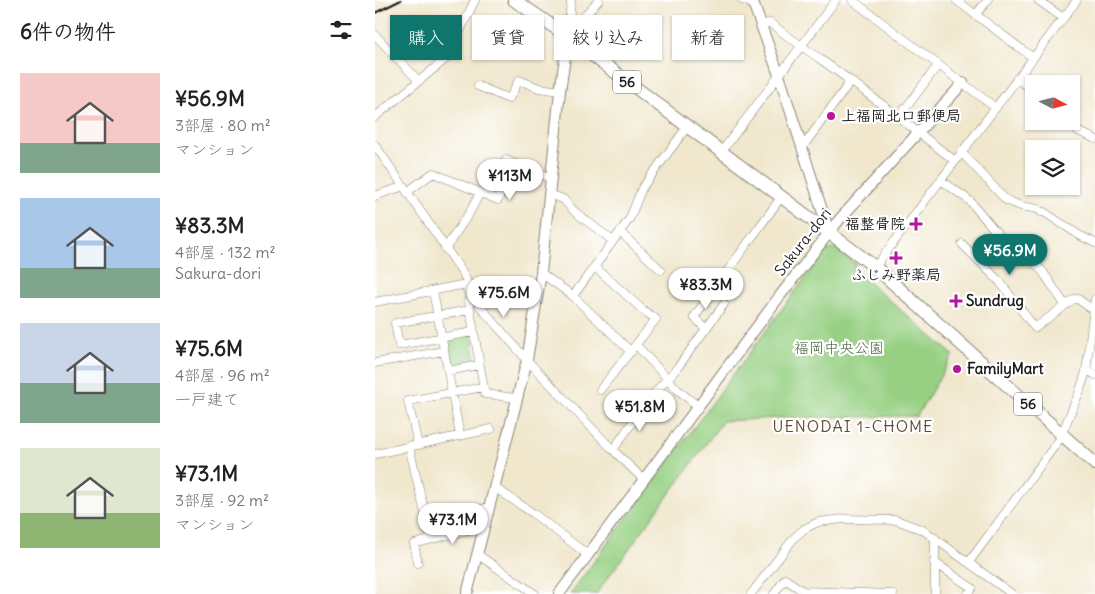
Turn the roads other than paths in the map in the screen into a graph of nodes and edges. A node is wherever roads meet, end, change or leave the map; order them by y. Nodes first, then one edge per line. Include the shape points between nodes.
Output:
1 (475, 0) edge
2 (514, 0) edge
3 (571, 0) edge
4 (599, 0) edge
5 (742, 0) edge
6 (836, 0) edge
7 (852, 0) edge
8 (956, 0) edge
9 (988, 0) edge
10 (1038, 0) edge
11 (1077, 0) edge
12 (753, 2) edge
13 (569, 15) edge
14 (585, 15) edge
15 (975, 15) junction
16 (1063, 18) junction
17 (761, 24) junction
18 (554, 29) edge
19 (375, 35) edge
20 (800, 46) junction
21 (1032, 57) junction
22 (564, 60) edge
23 (597, 60) edge
24 (938, 65) junction
25 (779, 75) junction
26 (1017, 78) junction
27 (419, 81) junction
28 (850, 82) junction
29 (963, 83) junction
30 (1025, 85) edge
31 (478, 86) dead end
32 (560, 91) junction
33 (995, 108) junction
34 (375, 117) edge
35 (899, 118) junction
36 (687, 127) junction
37 (1078, 130) edge
38 (919, 132) junction
39 (1095, 139) edge
40 (375, 146) edge
41 (801, 148) junction
42 (721, 151) junction
43 (961, 152) junction
44 (955, 161) junction
45 (550, 178) junction
46 (941, 180) junction
47 (406, 189) junction
48 (480, 193) junction
49 (549, 194) junction
50 (375, 196) edge
51 (782, 196) junction
52 (619, 232) junction
53 (829, 232) junction
54 (613, 241) junction
55 (1095, 243) edge
56 (961, 244) dead end
57 (445, 249) junction
58 (595, 266) junction
59 (875, 267) junction
60 (661, 270) dead end
61 (541, 272) junction
62 (467, 288) junction
63 (433, 291) junction
64 (573, 296) junction
65 (1095, 299) edge
66 (375, 302) edge
67 (724, 304) dead end
68 (1065, 305) junction
69 (1094, 308) junction
70 (470, 310) junction
71 (438, 316) junction
72 (705, 329) junction
73 (473, 332) junction
74 (442, 338) junction
75 (634, 349) junction
76 (444, 351) junction
77 (527, 360) junction
78 (375, 363) edge
79 (479, 366) junction
80 (1087, 369) junction
81 (448, 371) junction
82 (1095, 375) edge
83 (668, 379) junction
84 (483, 387) junction
85 (600, 390) dead end
86 (452, 393) junction
87 (516, 398) junction
88 (699, 407) junction
89 (491, 429) dead end
90 (1061, 434) junction
91 (460, 436) junction
92 (418, 444) junction
93 (409, 446) junction
94 (613, 450) junction
95 (375, 454) edge
96 (1095, 464) edge
97 (644, 480) junction
98 (494, 487) junction
99 (489, 507) junction
100 (427, 524) junction
101 (484, 526) junction
102 (935, 538) junction
103 (431, 539) junction
104 (477, 554) junction
105 (588, 555) junction
106 (934, 562) junction
107 (969, 562) junction
108 (418, 563) dead end
109 (799, 591) edge
110 (467, 594) edge
111 (535, 594) edge
112 (559, 594) edge
113 (751, 594) edge
114 (774, 594) edge
115 (893, 594) edge
116 (935, 594) edge
117 (968, 594) edge
118 (1012, 594) edge

1 - 27 street via 447,58
2 - 18 main road, 56
3 - 13 street
4 - 14 street
5 - 12 street
6 - 20 street
7 - 24 street
8 - 15 street
9 - 15 street
10 - 16 street
11 - 16 street
12 - 17 street
15 - 21 street
16 - 21 street
17 - 20 street via 770,23
17 - 25 street
19 - 27 street
20 - 25 street
20 - 28 street
21 - 26 street
22 - 32 street
23 - 36 main road, 56
24 - 29 street
24 - 35 street
25 - 41 street
25 - 42 street
26 - 30 street
26 - 33 street
27 - 34 street
28 - 35 street
28 - 41 street
29 - 33 street
29 - 38 street, Sakura-dori
31 - 32 street via 509,99 519,80 539,88
32 - 45 street
33 - 43 street
35 - 38 street
36 - 42 main road, 56
36 - 52 street via 642,188 630,218
37 - 39 street
38 - 44 street
38 - 53 street, Sakura-dori
40 - 47 street
41 - 53 street
42 - 51 main road, 56
43 - 44 street
43 - 55 street via 1006,200 1045,212
44 - 46 street
45 - 48 street via 506,160 503,188 498,200
45 - 49 street
46 - 59 street
46 - 68 street via 970,201 1014,253 1026,254 1043,272
47 - 48 street via 433,173
47 - 50 street
47 - 57 street
48 - 57 street
49 - 54 street via 563,199
49 - 61 street
51 - 53 main road, 56
51 - 72 street via 694,317
52 - 54 street
52 - 60 street
53 - 59 main road, 56
53 - 88 street, Sakura-dori
54 - 58 street
56 - 68 street via 1000,282 1035,328
57 - 62 street via 463,273
58 - 64 street
58 - 75 street via 656,319
59 - 90 main road, 56
61 - 64 street
61 - 77 street
62 - 63 street via 461,285
62 - 70 street
62 - 77 street
63 - 66 street
63 - 71 street
64 - 75 street
65 - 69 street
67 - 72 street
68 - 69 street via 1077,298
69 - 80 street
70 - 71 street
70 - 73 street
71 - 74 street
71 - 74 street via 395,323 399,345
72 - 83 street
73 - 74 street
73 - 79 street
74 - 76 street
75 - 83 street
75 - 85 street
76 - 78 street
76 - 81 street
77 - 87 street
77 - 94 street
79 - 81 street
79 - 84 street
80 - 82 street
80 - 90 street
81 - 86 street
83 - 88 street
83 - 94 street via 648,400
84 - 86 street
84 - 87 street via 485,394
86 - 91 street
86 - 92 street via 408,401
87 - 98 street
88 - 97 street, Sakura-dori
89 - 91 street
90 - 96 main road, 56
90 - 107 street
91 - 92 street
92 - 93 street
93 - 95 street
93 - 100 street
94 - 97 street
97 - 105 street, Sakura-dori
98 - 99 street
98 - 105 street
99 - 100 street
99 - 101 street
100 - 103 street
101 - 103 street
101 - 104 street
102 - 106 street
102 - 107 street
102 - 113 street via 914,526 888,519 844,518 818,522 794,538
103 - 108 street via 414,544
104 - 110 street
104 - 111 street
105 - 112 street, Sakura-dori
106 - 116 street
106 - 117 street via 972,588
107 - 118 street
109 - 114 street via 785,579
109 - 115 street

